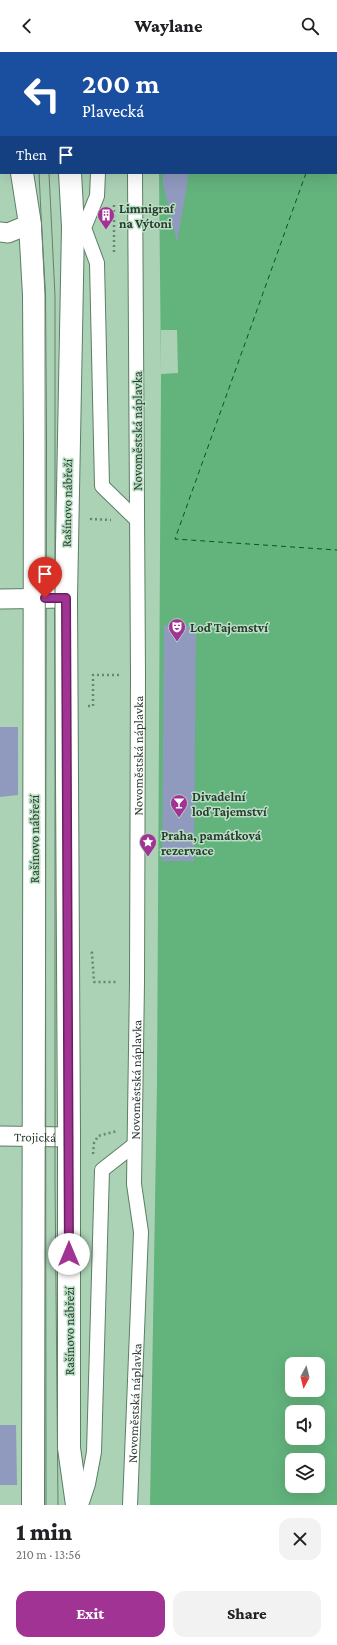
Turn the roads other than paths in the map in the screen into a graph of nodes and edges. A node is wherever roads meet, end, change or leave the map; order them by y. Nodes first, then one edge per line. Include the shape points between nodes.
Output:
1 (22, 174) edge
2 (70, 174) edge
3 (98, 174) edge
4 (135, 174) edge
5 (30, 224) junction
6 (0, 232) edge
7 (137, 520) junction
8 (34, 598) junction
9 (66, 598) junction
10 (0, 599) edge
11 (0, 1136) edge
12 (34, 1137) junction
13 (69, 1137) junction
14 (134, 1145) junction
15 (33, 1505) edge
16 (77, 1505) edge
17 (81, 1505) edge
18 (130, 1505) edge

1 - 5 main road, Rašínovo nábřeží
2 - 9 main road, Rašínovo nábřeží via 73,227
3 - 7 street via 97,196 84,228 98,263 102,486
4 - 7 street, Novoměstská náplavka
5 - 6 street via 8,232
5 - 8 main road, Rašínovo nábřeží via 34,295
7 - 14 street, Novoměstská náplavka via 137,982
8 - 9 street
8 - 10 street
8 - 12 main road, Rašínovo nábřeží
9 - 13 main road, Rašínovo nábřeží
11 - 12 street, Trojická
12 - 13 street, Trojická
12 - 15 main road, Rašínovo nábřeží
13 - 16 main road, Rašínovo nábřeží via 69,1448
14 - 17 street via 102,1170 94,1452
14 - 18 street, Novoměstská náplavka via 134,1184 141,1232

